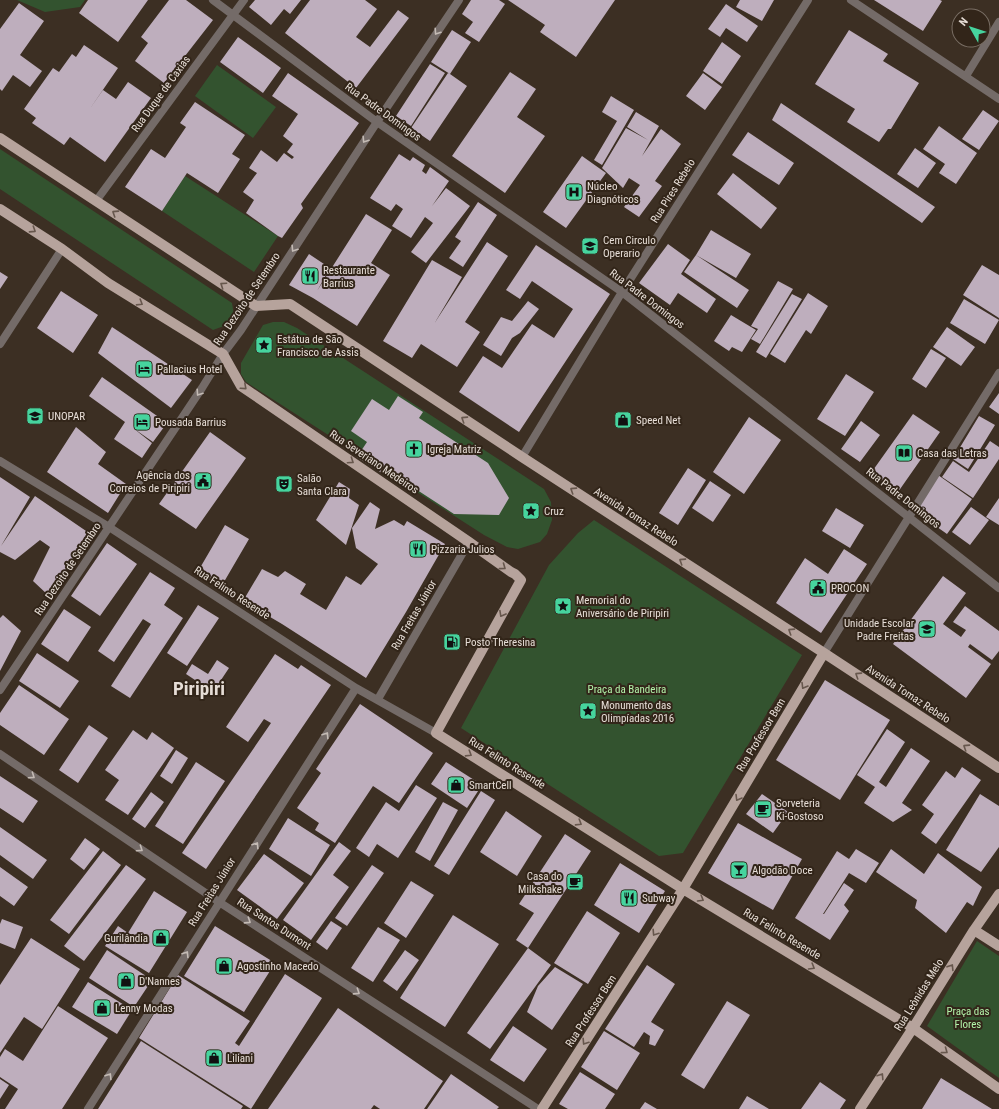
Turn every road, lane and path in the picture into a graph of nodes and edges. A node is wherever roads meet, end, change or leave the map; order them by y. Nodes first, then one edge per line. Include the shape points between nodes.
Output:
1 (213, 0) edge
2 (244, 0) edge
3 (459, 0) edge
4 (808, 0) edge
5 (851, 0) edge
6 (233, 14) junction
7 (999, 22) edge
8 (966, 76) junction
9 (999, 99) edge
10 (377, 122) junction
11 (0, 138) edge
12 (96, 201) junction
13 (0, 209) edge
14 (62, 249) junction
15 (622, 292) junction
16 (256, 306) junction
17 (0, 344) edge
18 (223, 354) junction
19 (999, 373) edge
20 (522, 457) junction
21 (0, 461) edge
22 (909, 517) junction
23 (109, 527) junction
24 (469, 542) junction
25 (999, 588) edge
26 (824, 653) junction
27 (356, 688) junction
28 (0, 690) edge
29 (378, 699) junction
30 (436, 733) junction
31 (0, 754) edge
32 (999, 768) edge
33 (683, 889) junction
34 (999, 894) edge
35 (219, 902) junction
36 (974, 930) junction
37 (999, 946) edge
38 (913, 1028) junction
39 (999, 1089) edge
40 (88, 1109) edge
41 (538, 1109) edge
42 (542, 1109) edge
43 (860, 1109) edge

1 - 6 street, Rua Padre Domingos
2 - 6 street, Rua Duque de Caxias
3 -> 10 street, Rua Dezoito de Setembro
4 - 15 street, Rua Pires Rebelo
5 - 8 street
6 - 10 street, Rua Padre Domingos
6 - 12 street, Rua Duque de Caxias
7 - 8 street
8 - 9 street
10 - 15 street, Rua Padre Domingos
10 -> 16 street, Rua Dezoito de Setembro
11 - 12 main road
16 -> 12 main road
13 -> 14 main road
14 - 17 street
14 -> 18 main road via 108,283
15 - 20 street, Rua Pires Rebelo
15 - 22 street, Rua Padre Domingos
16 - 18 street, Rua Dezoito de Setembro
20 -> 16 main road, Avenida Tomaz Rebelo via 290,304
18 -> 23 street, Rua Dezoito de Setembro
18 -> 24 main road, Rua Severiano Medeiros via 241,386
19 - 22 street, Rua Professor Bem
26 -> 20 main road, Avenida Tomaz Rebelo
21 - 23 street, Rua Felinto Resende
22 - 25 street, Rua Padre Domingos
22 - 26 street, Rua Professor Bem
23 - 27 street, Rua Felinto Resende
23 - 28 street, Rua Dezoito de Setembro
24 - 29 street, Rua Freitas Júnior
24 -> 30 main road, Rua Severiano Medeiros via 521,580
32 -> 26 main road, Avenida Tomaz Rebelo
26 -> 33 main road, Rua Professor Bem
27 - 29 street, Rua Felinto Resende
35 -> 27 street, Rua Freitas Júnior
29 - 30 street, Rua Felinto Resende
30 -> 33 main road, Rua Felinto Resende
31 -> 35 street, Rua Santos Dumont
33 -> 38 main road, Rua Felinto Resende
33 -> 42 main road, Rua Professor Bem
34 - 36 main road, Rua Leônidas Melo
40 -> 35 street, Rua Freitas Júnior
35 -> 41 street, Rua Santos Dumont
36 - 37 main road
38 -> 36 main road, Rua Leônidas Melo
38 -> 39 main road, Rua Felinto Resende
43 -> 38 main road, Rua Leônidas Melo

